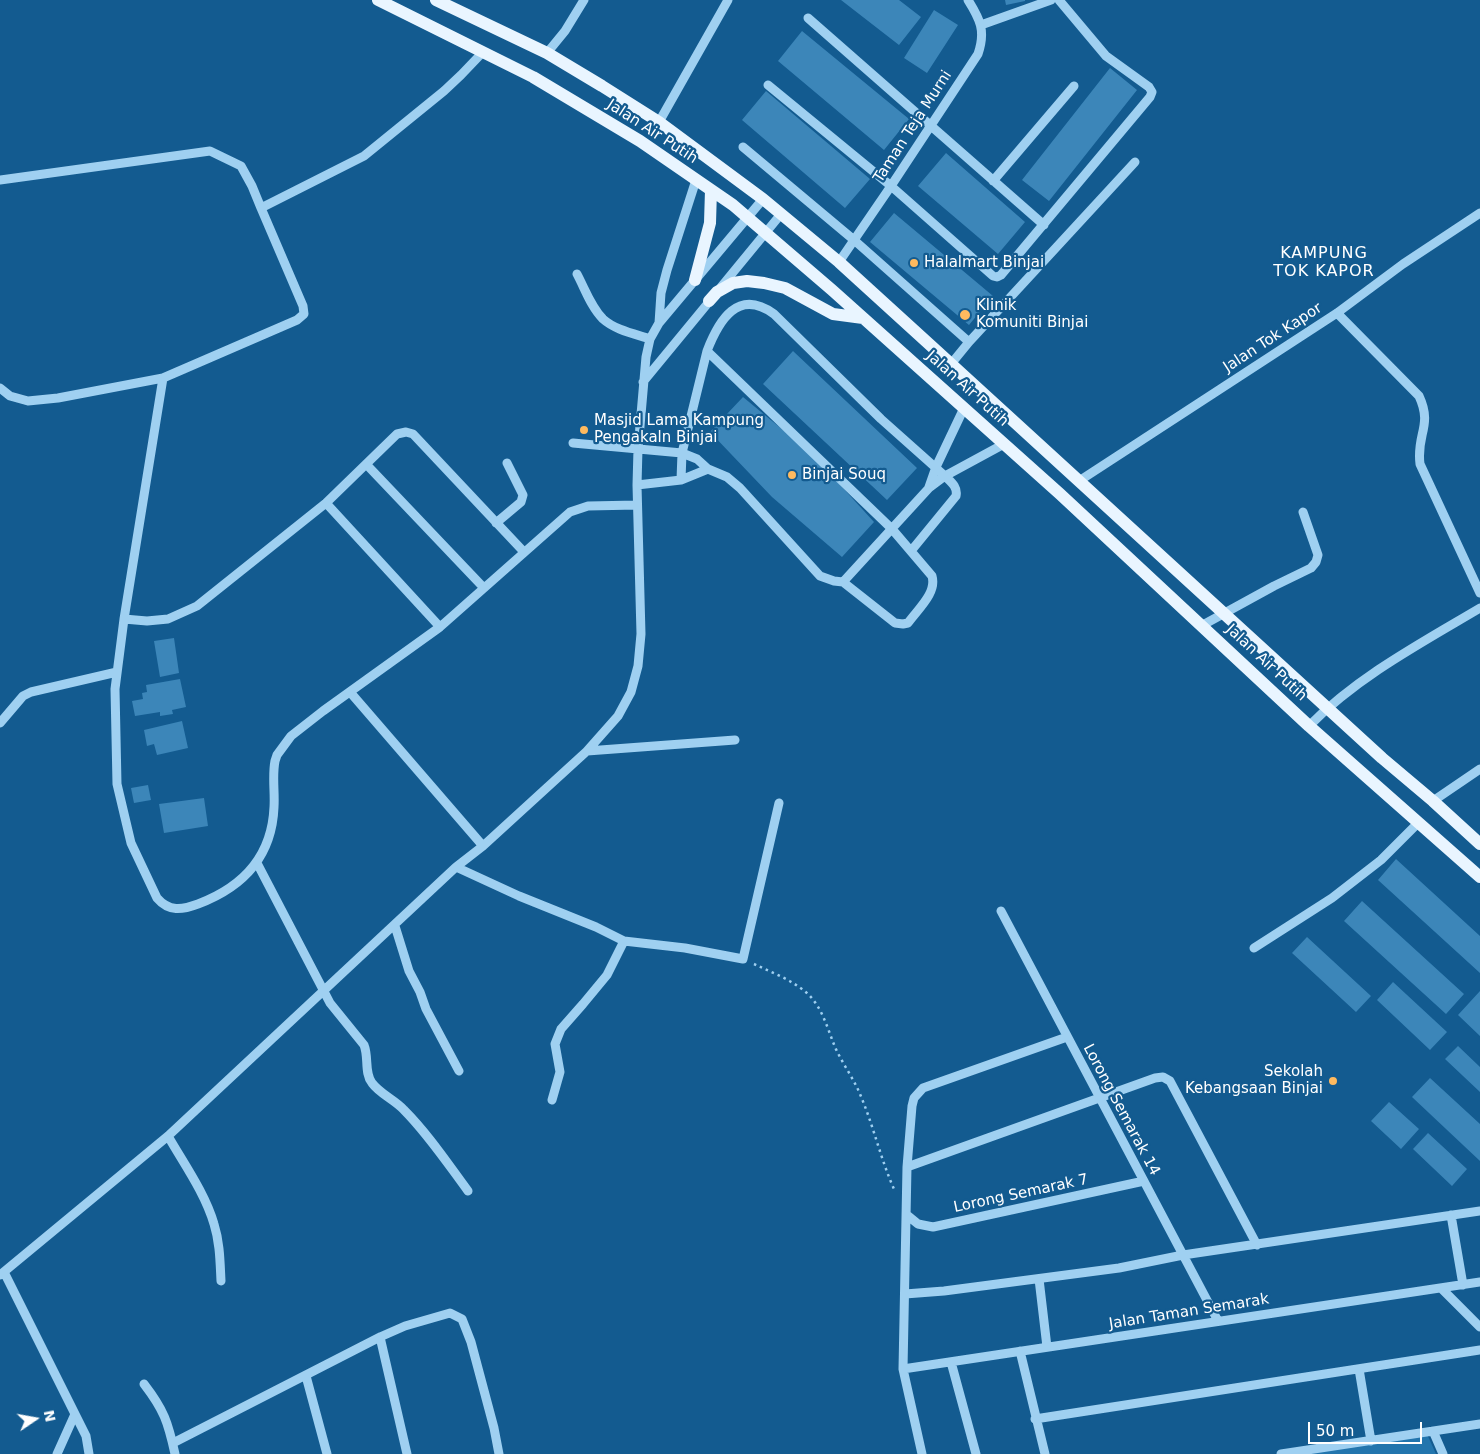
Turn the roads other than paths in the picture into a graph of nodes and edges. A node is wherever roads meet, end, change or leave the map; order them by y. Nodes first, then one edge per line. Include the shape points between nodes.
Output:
1 (378, 0) edge
2 (436, 0) edge
3 (584, 0) edge
4 (728, 0) edge
5 (968, 0) edge
6 (1050, 0) edge
7 (1059, 0) edge
8 (808, 18) dead end
9 (981, 25) junction
10 (482, 52) junction
11 (547, 53) junction
12 (768, 85) dead end
13 (1074, 86) dead end
14 (659, 122) junction
15 (931, 126) junction
16 (743, 147) dead end
17 (1136, 162) dead end
18 (0, 180) edge
19 (696, 180) junction
20 (993, 181) junction
21 (891, 186) junction
22 (711, 190) junction
23 (763, 199) junction
24 (261, 208) junction
25 (781, 214) junction
26 (1480, 214) edge
27 (747, 218) junction
28 (1044, 225) junction
29 (765, 233) junction
30 (854, 240) junction
31 (839, 262) junction
32 (577, 274) dead end
33 (695, 280) junction
34 (710, 301) junction
35 (1337, 313) junction
36 (863, 318) junction
37 (659, 323) junction
38 (650, 340) junction
39 (969, 342) junction
40 (707, 351) junction
41 (951, 364) junction
42 (163, 378) junction
43 (643, 382) junction
44 (0, 388) edge
45 (964, 408) junction
46 (573, 443) dead end
47 (1004, 444) junction
48 (638, 449) junction
49 (682, 453) junction
50 (507, 463) dead end
51 (366, 464) junction
52 (936, 467) junction
53 (708, 468) junction
54 (945, 476) junction
55 (681, 480) junction
56 (1079, 480) junction
57 (637, 485) junction
58 (929, 488) junction
59 (326, 503) junction
60 (637, 505) junction
61 (1302, 512) dead end
62 (496, 523) junction
63 (892, 529) junction
64 (911, 551) junction
65 (524, 552) junction
66 (843, 582) junction
67 (484, 588) junction
68 (1480, 593) edge
69 (1480, 608) edge
70 (1224, 613) junction
71 (124, 619) junction
72 (1202, 626) junction
73 (440, 627) junction
74 (118, 672) junction
75 (350, 692) junction
76 (1327, 708) junction
77 (0, 724) edge
78 (1309, 726) junction
79 (735, 740) dead end
80 (587, 750) junction
81 (1480, 769) edge
82 (1433, 801) junction
83 (779, 803) dead end
84 (1418, 823) junction
85 (1480, 844) edge
86 (483, 846) junction
87 (257, 863) junction
88 (456, 867) junction
89 (1480, 877) edge
90 (1001, 912) dead end
91 (395, 926) junction
92 (624, 940) junction
93 (1254, 948) dead end
94 (324, 992) junction
95 (1067, 1037) junction
96 (459, 1071) dead end
97 (1100, 1099) junction
98 (552, 1100) dead end
99 (168, 1136) junction
100 (908, 1167) junction
101 (1144, 1181) junction
102 (468, 1191) dead end
103 (1480, 1211) edge
104 (907, 1215) junction
105 (1451, 1215) junction
106 (1257, 1244) junction
107 (1183, 1255) junction
108 (2, 1273) edge
109 (1039, 1278) junction
110 (221, 1281) dead end
111 (1480, 1282) edge
112 (1463, 1285) junction
113 (1441, 1288) junction
114 (905, 1294) junction
115 (1218, 1322) junction
116 (1480, 1327) edge
117 (380, 1337) junction
118 (1047, 1347) junction
119 (1480, 1350) edge
120 (1020, 1351) junction
121 (951, 1362) junction
122 (1359, 1368) junction
123 (903, 1369) junction
124 (306, 1376) junction
125 (144, 1384) dead end
126 (75, 1414) junction
127 (1035, 1419) junction
128 (1480, 1424) edge
129 (1433, 1431) junction
130 (1371, 1441) junction
131 (172, 1444) junction
132 (57, 1454) edge
133 (89, 1454) edge
134 (175, 1454) edge
135 (327, 1454) edge
136 (407, 1454) edge
137 (499, 1454) edge
138 (922, 1454) edge
139 (976, 1454) edge
140 (1045, 1454) edge
141 (1281, 1454) edge
142 (1442, 1454) edge

1 - 10 main road, Jalan Air Putih
2 - 11 main road, Jalan Air Putih
3 - 11 street
4 - 14 street
5 - 9 street
6 - 9 street
7 - 28 street via 1106,56 1149,86 1152,92
8 - 15 street
9 - 15 street, Taman Teja Murni via 982,43 978,54
10 - 19 main road, Jalan Air Putih via 533,77 633,136
10 - 24 street via 444,91 364,156
11 - 14 main road, Jalan Air Putih
12 - 21 street
13 - 20 street
14 - 23 main road, Jalan Air Putih
15 - 20 street
15 - 21 street, Taman Teja Murni
16 - 30 street
17 - 39 street
18 - 24 street via 210,151 241,166
19 - 22 main road, Jalan Air Putih
19 - 37 street via 667,270
20 - 28 street
21 - 28 street via 993,276 1001,275
21 - 30 street, Taman Teja Murni
22 - 27 main road, Jalan Air Putih
22 - 33 main road via 710,223
23 - 25 main road, Jalan Air Putih
23 - 27 street
24 - 42 street via 304,314 298,320
25 - 29 street
25 - 31 main road, Jalan Air Putih
26 - 35 street, Jalan Tok Kapor via 1403,264
27 - 29 main road, Jalan Air Putih
27 - 33 street
29 - 34 street
29 - 36 main road, Jalan Air Putih
30 - 31 street, Taman Teja Murni
30 - 39 street
31 - 41 main road, Jalan Air Putih
32 - 38 street via 604,320
33 - 37 street
34 - 36 main road via 717,292 733,284 764,283 785,288 833,314
34 - 43 street
35 - 56 street, Jalan Tok Kapor
35 - 68 street via 1419,396 1426,422 1419,444 1420,464
36 - 45 main road, Jalan Air Putih
37 - 38 street
38 - 43 street
39 - 41 street
40 - 49 street
40 - 52 street via 720,324 734,308 755,304 764,307
40 - 63 street
41 - 56 main road, Jalan Air Putih
42 - 44 street via 28,401 10,396
42 - 71 street
43 - 48 street
45 - 47 main road, Jalan Air Putih
45 - 52 street
46 - 48 street
47 - 54 street
47 - 72 main road, Jalan Air Putih
48 - 49 street
48 - 57 street
49 - 53 street
49 - 55 street
50 - 62 street via 523,495 521,502
51 - 59 street
51 - 62 street via 397,434 413,434
51 - 67 street
52 - 54 street
52 - 58 street
53 - 55 street
53 - 66 street via 726,476 740,488 820,576
54 - 58 street
54 - 64 street via 955,487 956,496
55 - 57 street
56 - 70 main road, Jalan Air Putih
57 - 60 street
58 - 63 street
59 - 71 street via 197,606 168,619
59 - 73 street
60 - 65 street via 579,508
60 - 80 street via 641,634 638,666 631,692 618,716
61 - 70 street via 1318,555 1316,562 1311,568
62 - 65 street
63 - 64 street
63 - 66 street
64 - 66 street via 934,582 932,590 908,623 895,623
65 - 67 street
67 - 73 street
69 - 76 street via 1399,656
70 - 72 street
70 - 76 main road, Jalan Air Putih
71 - 74 street
72 - 78 main road, Jalan Air Putih
73 - 75 street
74 - 77 street via 31,692 23,696
74 - 87 street via 115,689 117,784 131,843 162,905 170,909 194,905 222,892
75 - 86 street
75 - 87 street via 291,736 277,755 273,820 267,844
76 - 78 street
76 - 82 main road, Jalan Air Putih
78 - 84 main road, Jalan Air Putih
79 - 80 street
80 - 86 street
81 - 82 street
82 - 85 main road, Jalan Air Putih
83 - 92 street via 743,959
84 - 89 main road, Jalan Air Putih
84 - 93 street via 1382,860 1332,898
86 - 88 street
87 - 94 street
88 - 91 street
88 - 92 street
90 - 95 street, Lorong Semarak 14
91 - 94 street
91 - 96 street via 409,971
92 - 98 street via 607,975 561,1028 555,1044 560,1072
94 - 99 street
94 - 102 street via 364,1046 372,1084 410,1116
95 - 97 street, Lorong Semarak 14
95 - 100 street via 923,1088 912,1106
97 - 100 street
97 - 101 street, Lorong Semarak 14
97 - 106 street via 1155,1078 1163,1077 1170,1081
99 - 108 street
99 - 110 street via 206,1201 219,1248
100 - 104 street
101 - 104 street, Lorong Semarak 7 via 933,1227 918,1224
101 - 107 street, Lorong Semarak 14
103 - 105 street
104 - 114 street
105 - 106 street
105 - 112 street
106 - 107 street
107 - 109 street via 1119,1268
107 - 115 street, Lorong Semarak 14
108 - 126 street
109 - 114 street
109 - 118 street
111 - 112 street, Jalan Taman Semarak
112 - 113 street, Jalan Taman Semarak
113 - 115 street, Jalan Taman Semarak
113 - 116 street
114 - 123 street
115 - 118 street, Jalan Taman Semarak
117 - 124 street
117 - 136 street
117 - 137 street via 450,1313 462,1319 472,1342
118 - 120 street, Jalan Taman Semarak
119 - 122 street
120 - 121 street, Jalan Taman Semarak
120 - 127 street
121 - 123 street, Jalan Taman Semarak
121 - 139 street
122 - 127 street
122 - 130 street
123 - 138 street
124 - 131 street
124 - 135 street
125 - 131 street via 159,1404
126 - 132 street
126 - 133 street via 86,1436
127 - 140 street
128 - 129 street
129 - 130 street
129 - 142 street
130 - 141 street
131 - 134 street

